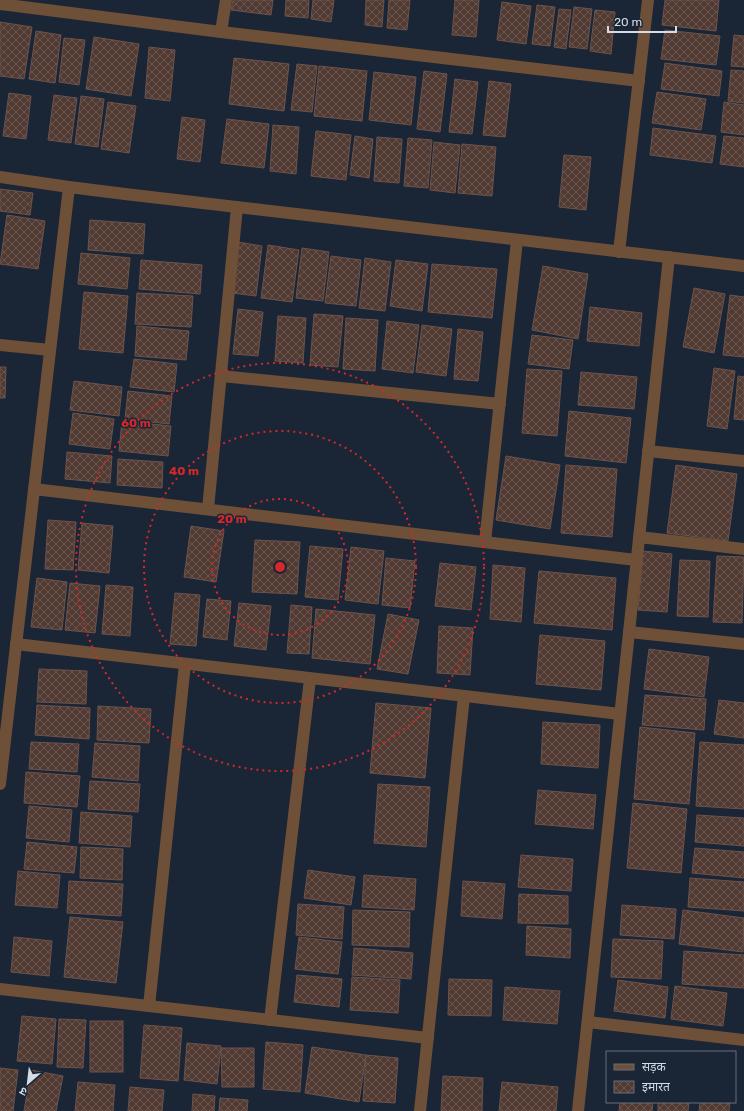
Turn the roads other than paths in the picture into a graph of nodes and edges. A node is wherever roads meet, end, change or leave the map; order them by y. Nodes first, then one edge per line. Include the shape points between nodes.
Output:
1 (226, 0) edge
2 (648, 0) edge
3 (15, 3) edge
4 (0, 4) edge
5 (221, 32) junction
6 (639, 80) junction
7 (0, 177) edge
8 (69, 187) junction
9 (237, 207) junction
10 (517, 240) junction
11 (619, 252) junction
12 (668, 257) junction
13 (744, 266) edge
14 (0, 345) edge
15 (50, 350) junction
16 (221, 376) junction
17 (500, 404) junction
18 (648, 451) junction
19 (744, 461) edge
20 (34, 489) junction
21 (208, 509) junction
22 (639, 537) junction
23 (485, 542) junction
24 (744, 549) edge
25 (636, 560) junction
26 (629, 632) junction
27 (16, 644) junction
28 (744, 644) edge
29 (186, 664) junction
30 (310, 678) junction
31 (464, 696) junction
32 (620, 714) junction
33 (0, 784) edge
34 (0, 989) edge
35 (149, 1006) junction
36 (270, 1020) junction
37 (588, 1022) junction
38 (428, 1038) junction
39 (744, 1040) edge
40 (420, 1111) edge
41 (578, 1111) edge

1 - 5 street
2 - 6 street
3 - 4 street
3 - 5 street
5 - 6 street
6 - 11 street
7 - 8 street
8 - 9 street
8 - 15 street
9 - 10 street
9 - 16 street
10 - 11 street
10 - 17 street
11 - 12 street
12 - 13 street
12 - 18 street
14 - 15 street
15 - 20 street
16 - 17 street
16 - 21 street
17 - 23 street
18 - 19 street
18 - 22 street
20 - 21 street
20 - 27 street
21 - 23 street
22 - 24 street
22 - 25 street
23 - 25 street
25 - 26 street
26 - 28 street
26 - 32 street
27 - 29 street
27 - 33 street
29 - 30 street
29 - 35 street
30 - 31 street
30 - 36 street
31 - 32 street
31 - 38 street
32 - 37 street
34 - 35 street
35 - 36 street
36 - 38 street
37 - 39 street
37 - 41 street
38 - 40 street

